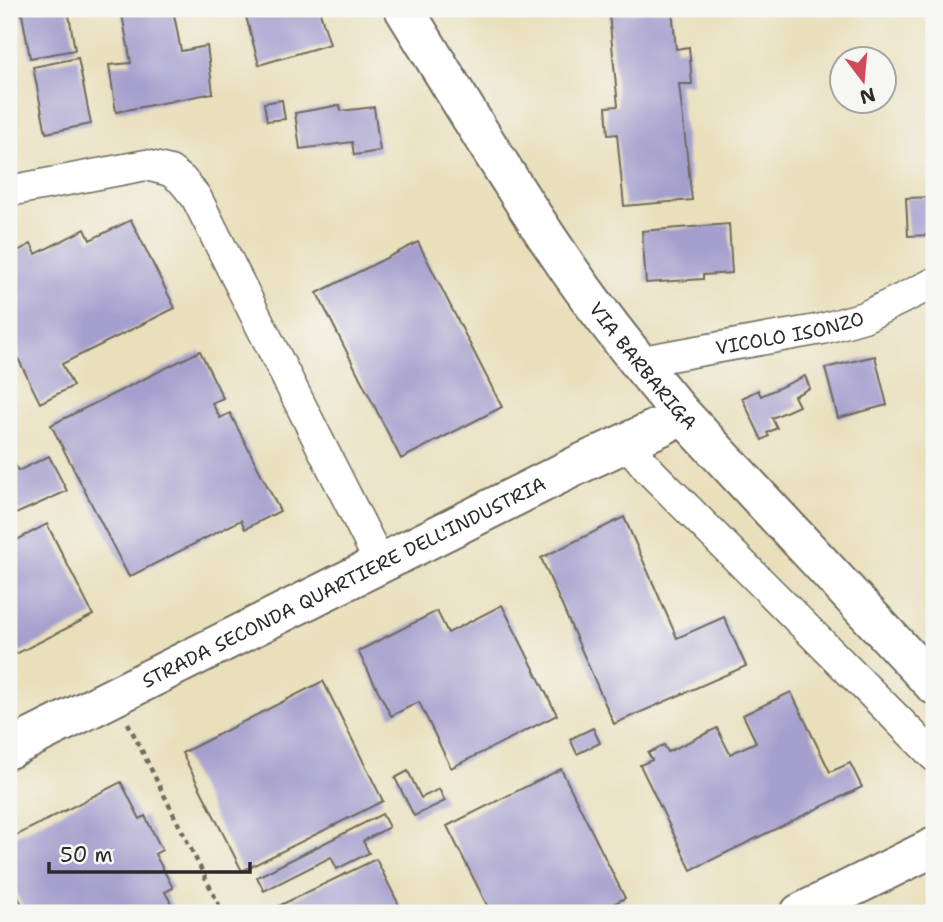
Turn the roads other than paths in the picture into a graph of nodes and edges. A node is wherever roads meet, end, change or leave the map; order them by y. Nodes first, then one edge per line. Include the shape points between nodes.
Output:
1 (404, 9) edge
2 (9, 191) edge
3 (934, 283) edge
4 (643, 367) junction
5 (680, 412) junction
6 (627, 443) junction
7 (380, 564) junction
8 (934, 685) edge
9 (9, 749) edge
10 (934, 756) edge
11 (934, 847) edge
12 (800, 913) edge

1 - 4 street, VIA BARBARIGA via 558,254
2 - 7 street via 146,165 170,171 182,180 196,197
3 - 4 street, VICOLO ISONZO via 854,320 653,359
4 - 5 street, VIA BARBARIGA
5 - 6 street, STRADA SECONDA QUARTIERE DELL'INDUSTRIA
5 - 8 street, VIA BARBARIGA
6 - 7 street, STRADA SECONDA QUARTIERE DELL'INDUSTRIA
6 - 10 street
7 - 9 street, STRADA SECONDA QUARTIERE DELL'INDUSTRIA
11 - 12 street

